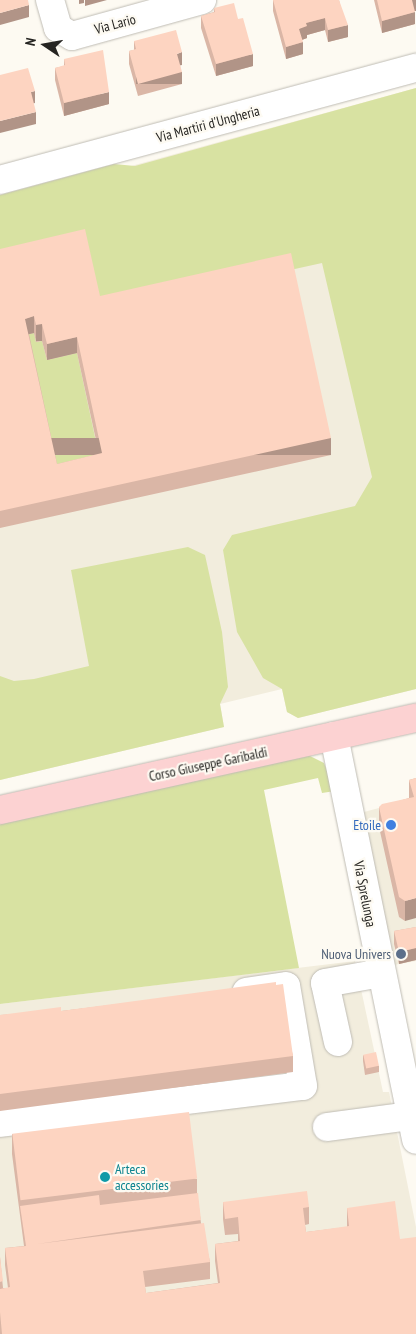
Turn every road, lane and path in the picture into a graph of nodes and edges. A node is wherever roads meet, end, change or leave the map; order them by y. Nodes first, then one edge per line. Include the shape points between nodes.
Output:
1 (50, 0) edge
2 (202, 0) edge
3 (416, 68) edge
4 (0, 180) edge
5 (416, 718) edge
6 (334, 736) junction
7 (0, 810) edge
8 (381, 972) junction
9 (217, 995) edge
10 (338, 1042) dead end
11 (0, 1123) edge
12 (327, 1127) dead end
13 (413, 1128) edge

1 - 2 street, Via Lario via 58,28 72,36
3 - 4 street, Via Martiri d'Ungheria
5 - 6 main road, Corso Giuseppe Garibaldi
6 - 7 main road, Corso Giuseppe Garibaldi
6 - 8 street, Via Sprelunga
8 - 10 street via 325,983
8 - 13 street, Via Sprelunga
9 - 11 street via 286,986 303,1086
12 - 13 street

